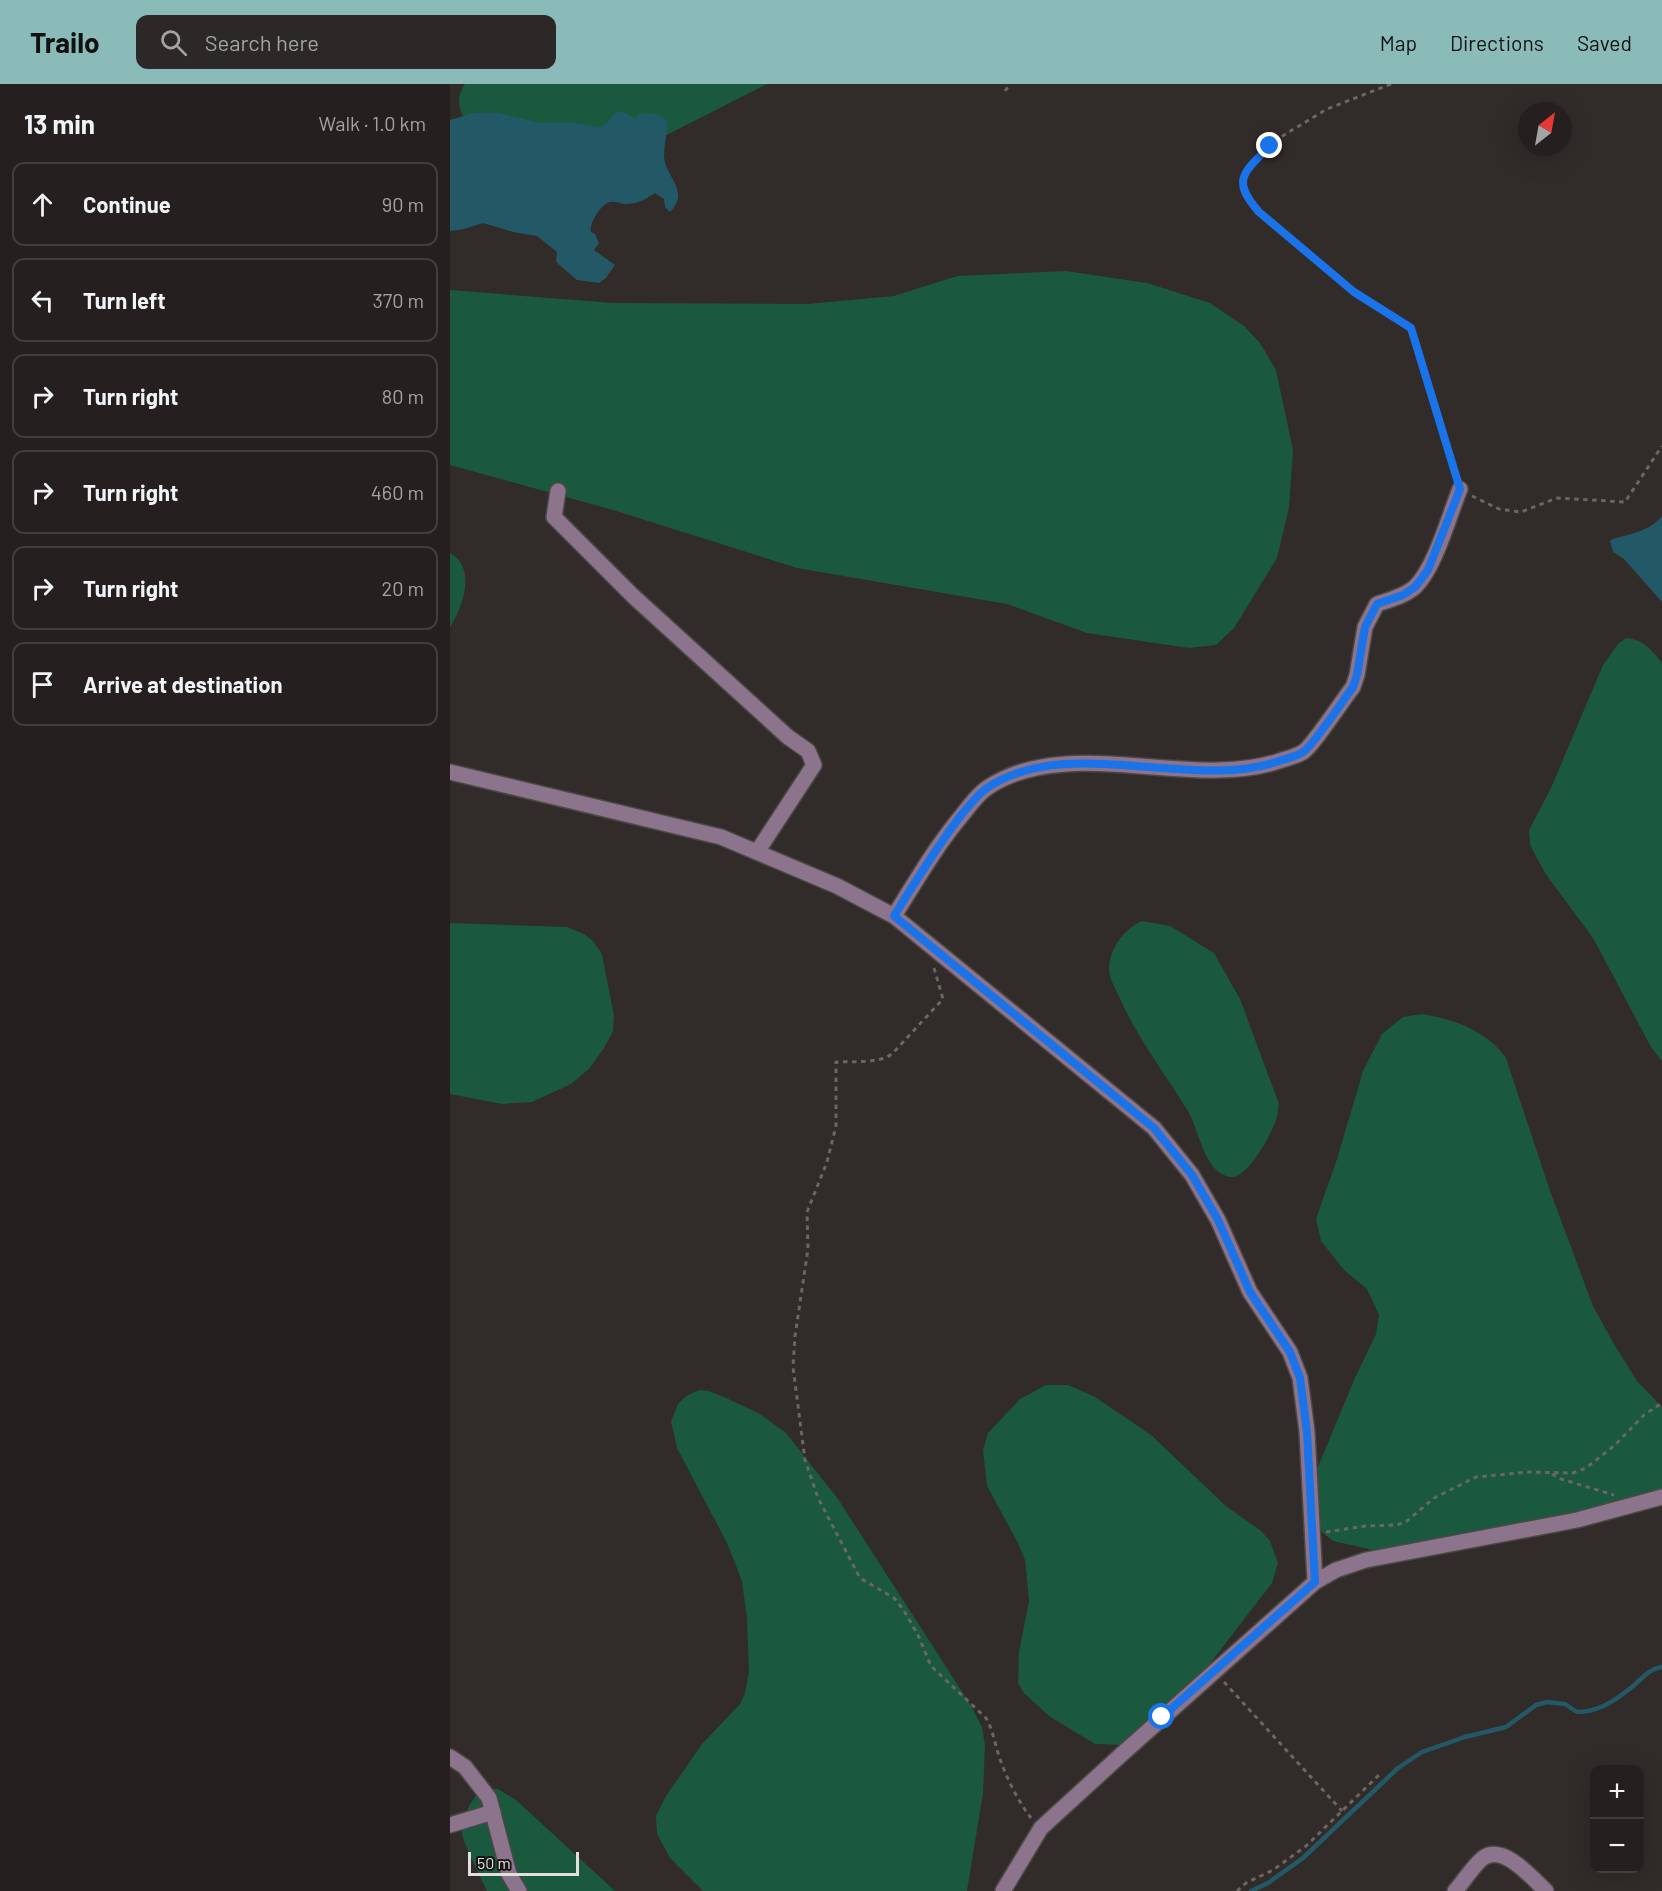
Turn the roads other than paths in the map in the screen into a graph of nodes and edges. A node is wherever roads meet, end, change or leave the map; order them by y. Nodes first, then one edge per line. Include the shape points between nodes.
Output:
1 (1460, 489) road end
2 (558, 491) dead end
3 (450, 772) edge
4 (757, 852) junction
5 (894, 916) junction
6 (1662, 1497) edge
7 (1315, 1582) junction
8 (450, 1757) edge
9 (493, 1812) junction
10 (450, 1825) edge
11 (519, 1891) edge
12 (1003, 1891) edge
13 (1455, 1891) edge
14 (1546, 1891) edge

1 - 5 street via 1428,570 1415,587 1377,604 1365,627 1353,687 1305,752 1248,769 1059,764 1027,769 1004,778 986,789 943,838
2 - 4 street via 554,517 633,596 808,751 814,765
3 - 4 street via 721,837
4 - 5 street via 837,886
5 - 7 street via 1154,1128 1192,1175 1218,1220 1250,1292 1290,1352 1300,1378 1307,1432
6 - 7 street via 1565,1523 1366,1560
7 - 12 street via 1041,1828
8 - 9 street via 465,1767 489,1798
9 - 10 street
9 - 11 street via 509,1874
13 - 14 street via 1484,1857 1498,1853

